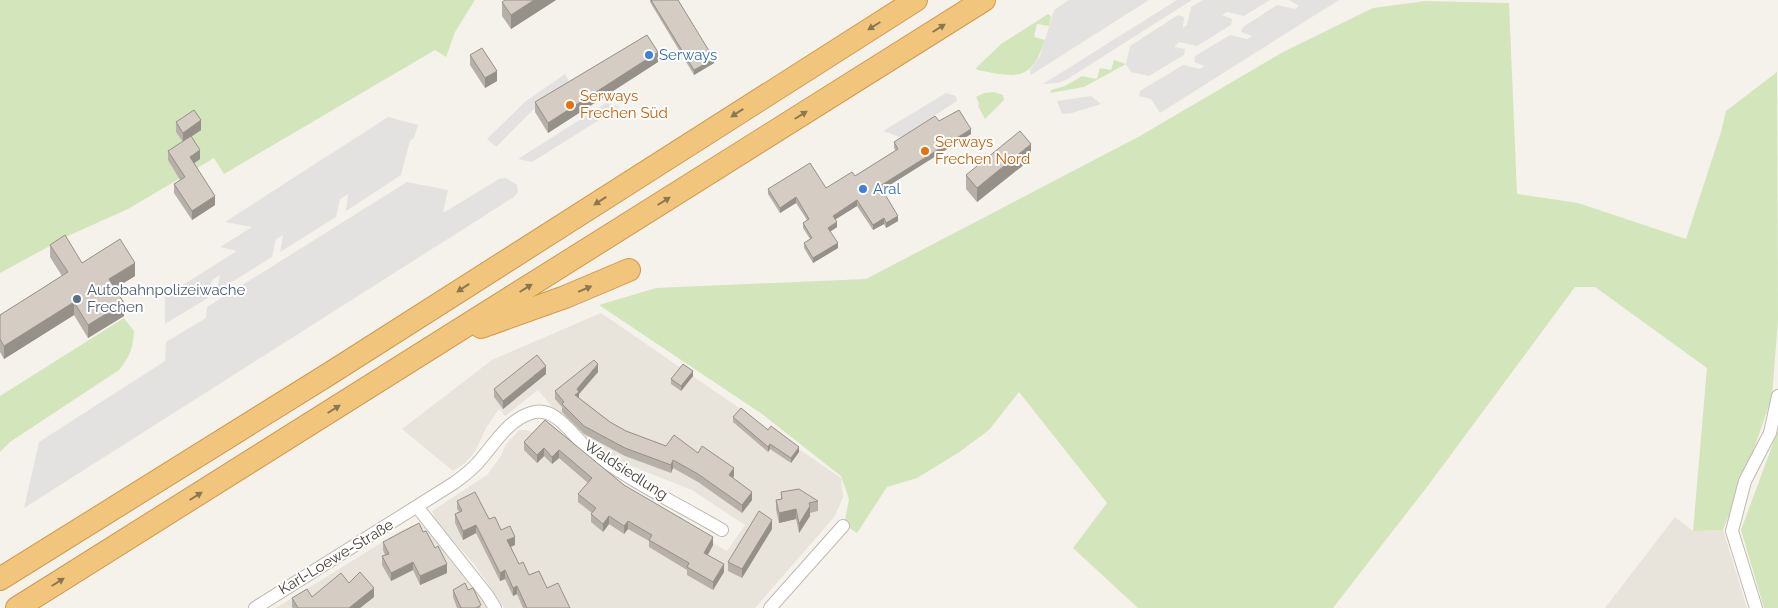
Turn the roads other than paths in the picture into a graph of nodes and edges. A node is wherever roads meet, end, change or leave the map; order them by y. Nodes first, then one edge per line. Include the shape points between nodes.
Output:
1 (916, 0) edge
2 (984, 0) edge
3 (629, 270) dead end
4 (440, 342) junction
5 (1778, 396) edge
6 (418, 508) junction
7 (843, 526) dead end
8 (722, 530) dead end
9 (0, 579) edge
10 (17, 608) edge
11 (255, 608) edge
12 (495, 608) edge
13 (770, 608) edge
14 (1756, 608) edge

1 -> 9 highway via 329,374
4 -> 2 highway
4 -> 3 highway
10 -> 4 highway
5 - 14 street via 1770,433 1745,481 1732,531
6 - 8 street, Waldsiedlung via 466,475 498,436 521,417 544,411 556,417 587,448
6 - 11 street, Karl-Loewe-Straße
6 - 12 street
7 - 13 street

